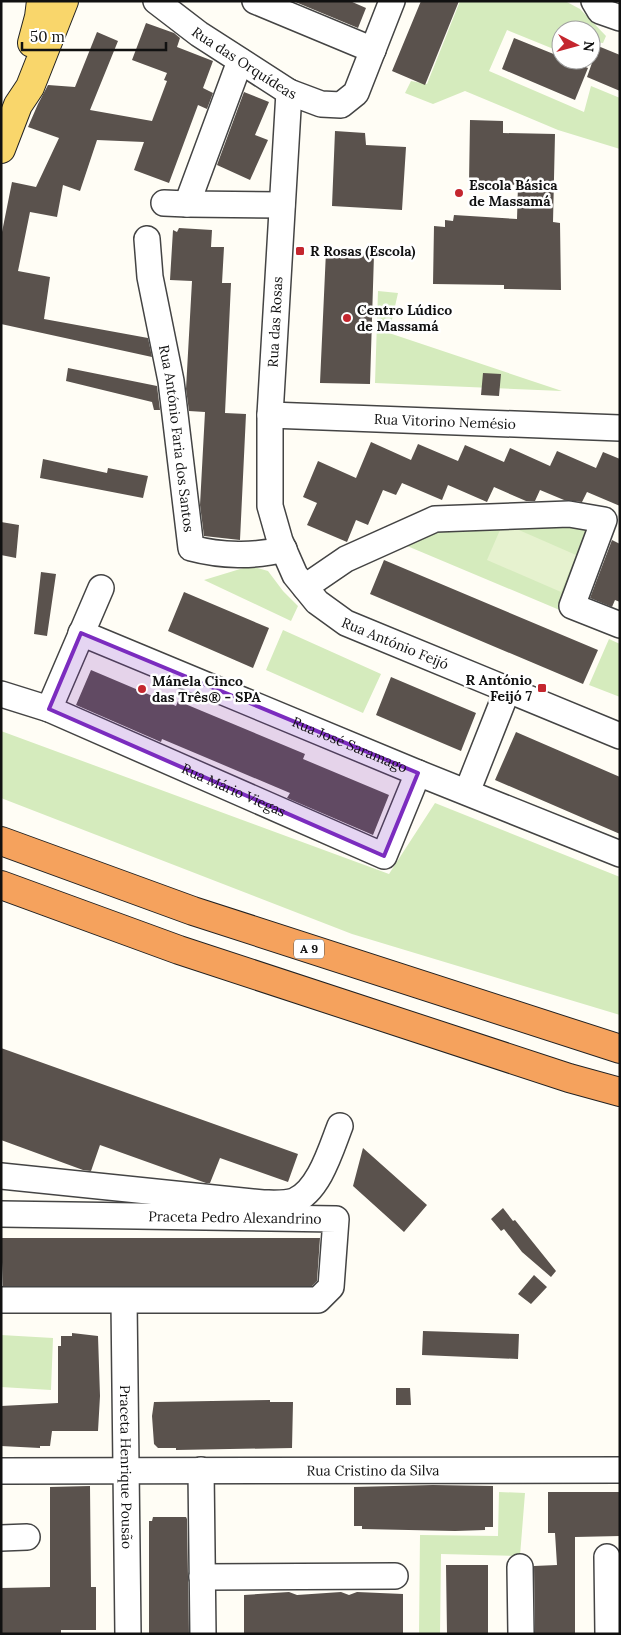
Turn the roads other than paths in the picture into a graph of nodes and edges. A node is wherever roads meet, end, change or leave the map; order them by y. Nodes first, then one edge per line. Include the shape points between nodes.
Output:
1 (24, 1) edge
2 (64, 1) edge
3 (156, 1) edge
4 (255, 1) edge
5 (594, 1) edge
6 (391, 2) edge
7 (39, 14) edge
8 (620, 18) edge
9 (373, 50) junction
10 (240, 61) junction
11 (288, 92) junction
12 (18, 105) junction
13 (1, 149) edge
14 (282, 205) junction
15 (147, 239) dead end
16 (270, 415) junction
17 (620, 428) edge
18 (612, 519) edge
19 (284, 549) junction
20 (305, 587) junction
21 (101, 588) dead end
22 (620, 625) edge
23 (81, 633) junction
24 (507, 690) junction
25 (1, 694) edge
26 (49, 709) junction
27 (620, 736) edge
28 (418, 773) junction
29 (466, 792) junction
30 (1, 841) edge
31 (620, 854) edge
32 (1, 885) edge
33 (620, 1049) edge
34 (620, 1092) edge
35 (340, 1126) dead end
36 (1, 1176) edge
37 (1, 1214) edge
38 (1, 1300) edge
39 (124, 1301) junction
40 (201, 1470) junction
41 (620, 1470) edge
42 (1, 1471) edge
43 (126, 1471) junction
44 (27, 1537) dead end
45 (1, 1538) edge
46 (607, 1557) dead end
47 (520, 1567) dead end
48 (395, 1576) dead end
49 (202, 1577) junction
50 (128, 1634) edge
51 (203, 1634) edge
52 (521, 1634) edge
53 (608, 1634) edge

1 - 7 street
2 - 12 main road via 30,87
3 - 10 street, Rua das Orquídeas
4 - 9 street
5 - 8 street via 600,11
6 - 9 street
7 - 12 main road via 20,81
9 - 11 street, Rua das Orquídeas via 356,92 341,105 321,104
10 - 11 street, Rua das Orquídeas
10 - 14 street via 175,204
11 - 14 street, Rua das Rosas
12 - 13 main road
14 - 16 street, Rua das Rosas
15 - 19 street, Rua António Faria dos Santos via 150,277 171,381 191,548 261,555
16 - 17 street, Rua Vitorino Nemésio
16 - 19 street, Rua das Rosas via 270,506
18 - 20 street via 569,514 435,519 346,560
18 - 22 street via 572,606
19 - 20 street, Rua António Feijó via 295,575
20 - 24 street, Rua António Feijó via 317,602 346,624
21 - 23 street
23 - 26 street
23 - 28 street, Rua José Saramago
24 - 27 street, Rua António Feijó
24 - 29 street
25 - 26 street, Rua Mário Viegas
26 - 28 street, Rua Mário Viegas via 384,856
28 - 29 street, Rua José Saramago
29 - 31 street, Rua José Saramago
30 - 33 highway, A 9 via 203,914
32 - 34 highway via 179,950
35 - 36 street via 314,1184 294,1201 263,1203
37 - 39 street, Praceta Pedro Alexandrino via 336,1219 331,1287 318,1300
38 - 39 street, Praceta Pedro Alexandrino
39 - 43 street, Praceta Henrique Pousão
40 - 41 street, Rua Cristino da Silva
40 - 43 street, Rua Cristino da Silva
40 - 49 street
42 - 43 street, Rua Cristino da Silva
43 - 50 street, Praceta Henrique Pousão
44 - 45 street
46 - 53 street
47 - 52 street
48 - 49 street
49 - 51 street

